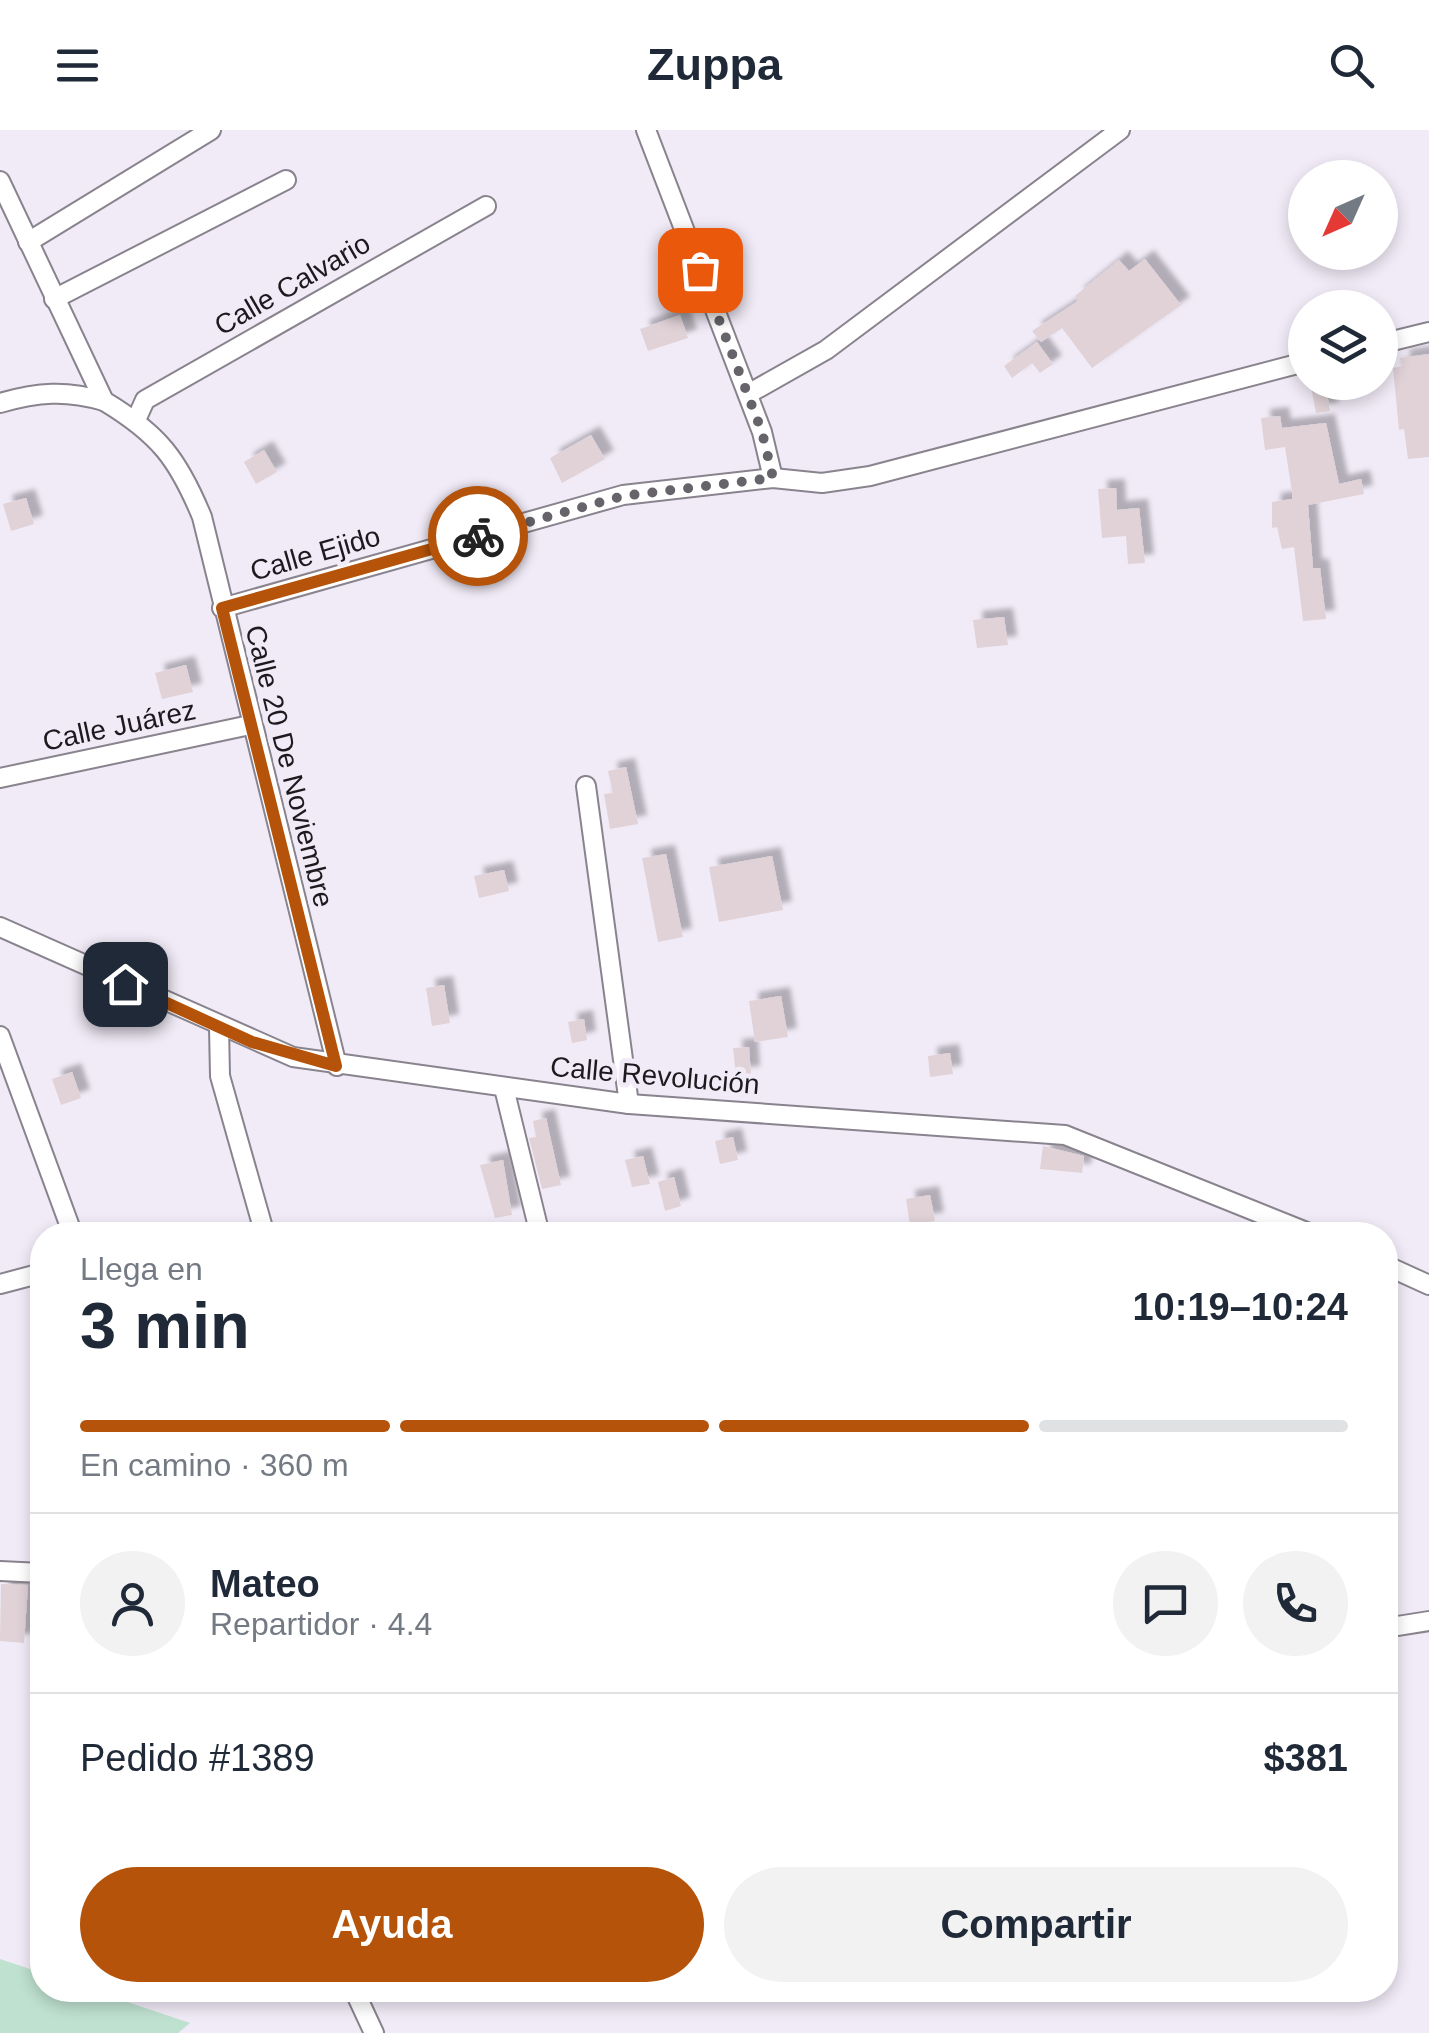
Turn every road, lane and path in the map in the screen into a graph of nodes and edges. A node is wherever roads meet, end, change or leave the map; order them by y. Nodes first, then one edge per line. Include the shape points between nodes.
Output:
1 (211, 130) edge
2 (646, 130) edge
3 (1120, 130) edge
4 (286, 180) dead end
5 (0, 181) edge
6 (486, 206) dead end
7 (28, 242) junction
8 (54, 299) junction
9 (1429, 332) edge
10 (1398, 340) edge
11 (1288, 366) edge
12 (748, 394) junction
13 (104, 401) junction
14 (0, 403) edge
15 (136, 420) junction
16 (773, 478) junction
17 (222, 608) junction
18 (250, 725) junction
19 (0, 778) edge
20 (586, 786) dead end
21 (0, 928) edge
22 (219, 1027) junction
23 (0, 1036) edge
24 (336, 1066) junction
25 (504, 1088) junction
26 (629, 1104) junction
27 (67, 1222) edge
28 (261, 1222) edge
29 (537, 1222) edge
30 (1282, 1222) edge
31 (1398, 1270) edge
32 (30, 1276) edge
33 (0, 1284) edge
34 (1429, 1285) edge
35 (0, 1571) edge
36 (30, 1572) edge
37 (1429, 1620) edge
38 (1398, 1626) edge
39 (360, 2002) edge
40 (374, 2033) edge

1 - 7 street
2 - 12 street
3 - 12 street via 826,350
4 - 8 street
5 - 7 street
6 - 15 street, Calle Calvario via 146,400
7 - 8 street
8 - 13 street
9 - 10 street
11 - 16 street, Calle Ejido via 870,476 822,483
12 - 16 street
13 - 14 street via 73,392
13 - 15 street, Calle 20 De Noviembre
15 - 17 street, Calle 20 De Noviembre via 180,465 202,517
16 - 17 street, Calle Ejido via 623,496
17 - 18 street, Calle 20 De Noviembre
18 - 19 street, Calle Juárez
18 - 24 street, Calle 20 De Noviembre
20 - 26 street
21 - 22 street, Calle Revolución
22 - 24 street, Calle Revolución via 293,1057
22 - 28 street via 220,1076
23 - 27 street
24 - 25 street, Calle Revolución
25 - 26 street, Calle Revolución
25 - 29 street
26 - 30 street, Calle Revolución via 1064,1134
31 - 34 street
32 - 33 street
35 - 36 street
37 - 38 street
39 - 40 street

